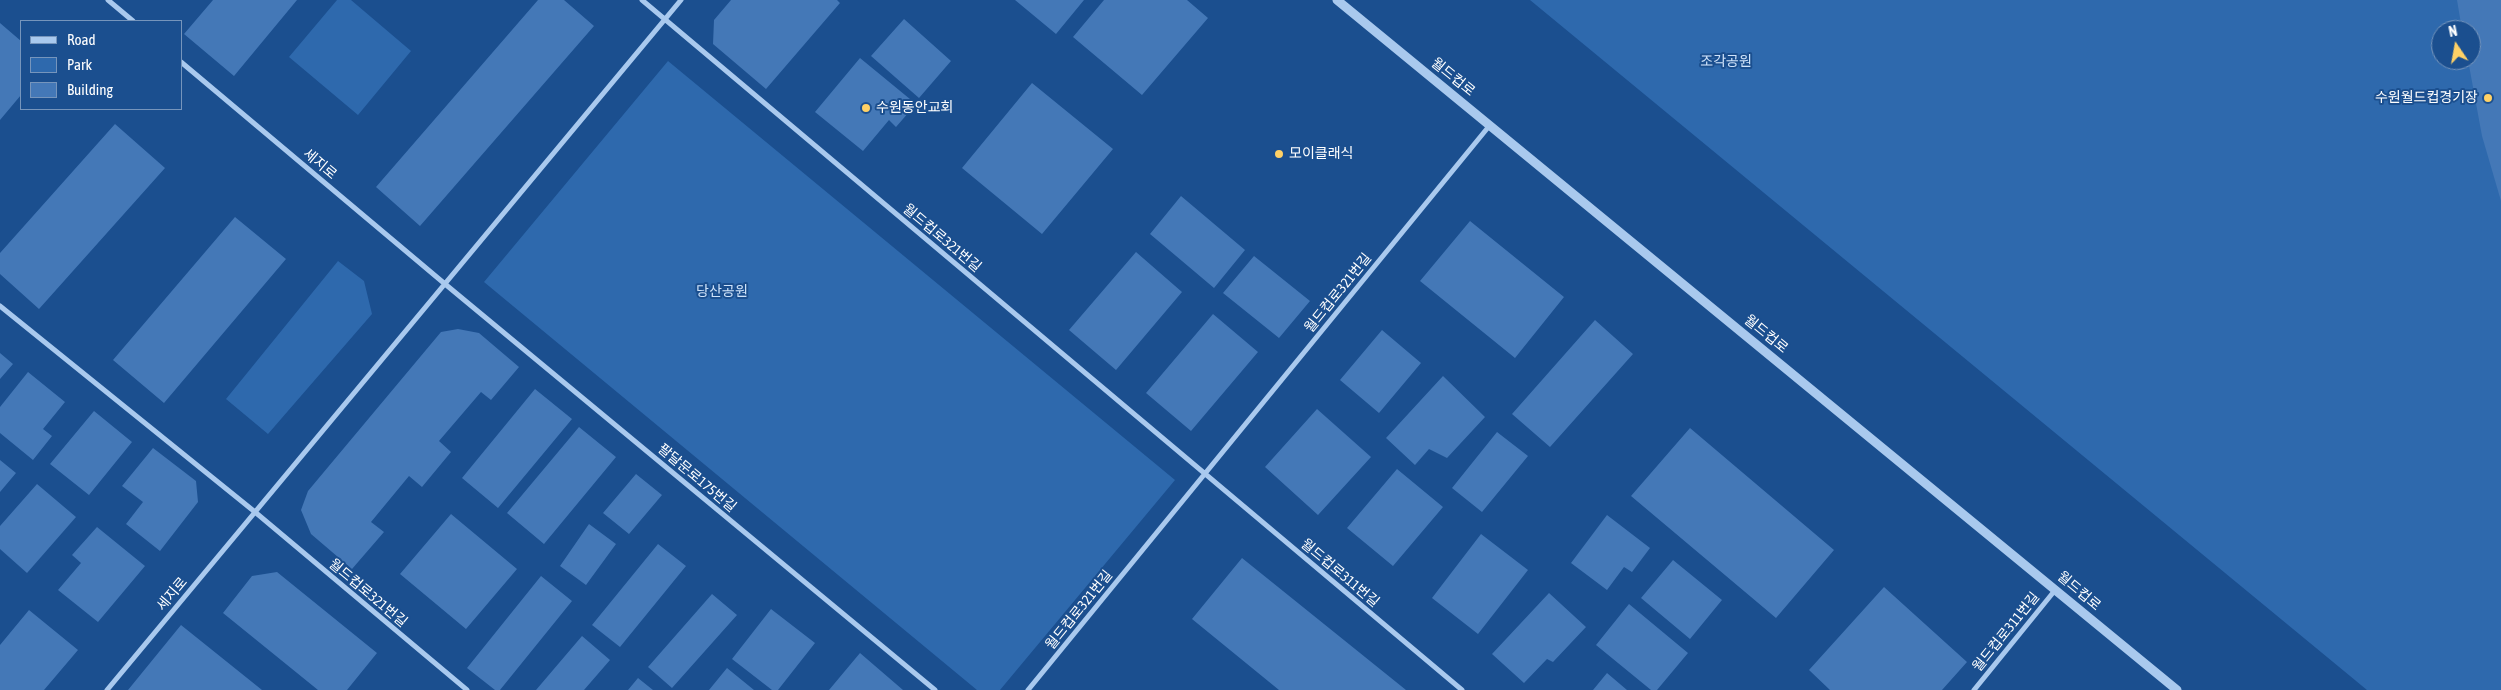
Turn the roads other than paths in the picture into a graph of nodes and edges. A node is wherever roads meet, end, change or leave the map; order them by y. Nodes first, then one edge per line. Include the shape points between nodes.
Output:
1 (108, 0) edge
2 (642, 0) edge
3 (681, 0) edge
4 (1337, 0) edge
5 (666, 19) junction
6 (132, 20) edge
7 (182, 63) edge
8 (1490, 125) junction
9 (445, 284) junction
10 (0, 306) edge
11 (1204, 474) junction
12 (255, 512) junction
13 (2056, 589) junction
14 (107, 690) edge
15 (467, 690) edge
16 (934, 690) edge
17 (1028, 690) edge
18 (1462, 690) edge
19 (1974, 690) edge
20 (2177, 690) edge

1 - 6 street
2 - 5 street
3 - 5 street, 세지로
4 - 8 street, 월드컵로
5 - 9 street, 세지로
5 - 11 street, 월드컵로321번길
7 - 9 street, 세지로
8 - 11 street, 월드컵로321번길
8 - 13 street, 월드컵로
9 - 12 street, 세지로
9 - 16 street, 팔달문로175번길
10 - 12 street
11 - 17 street, 월드컵로321번길
11 - 18 street, 월드컵로311번길
12 - 14 street, 세지로
12 - 15 street, 월드컵로321번길
13 - 19 street, 월드컵로311번길
13 - 20 street, 월드컵로

